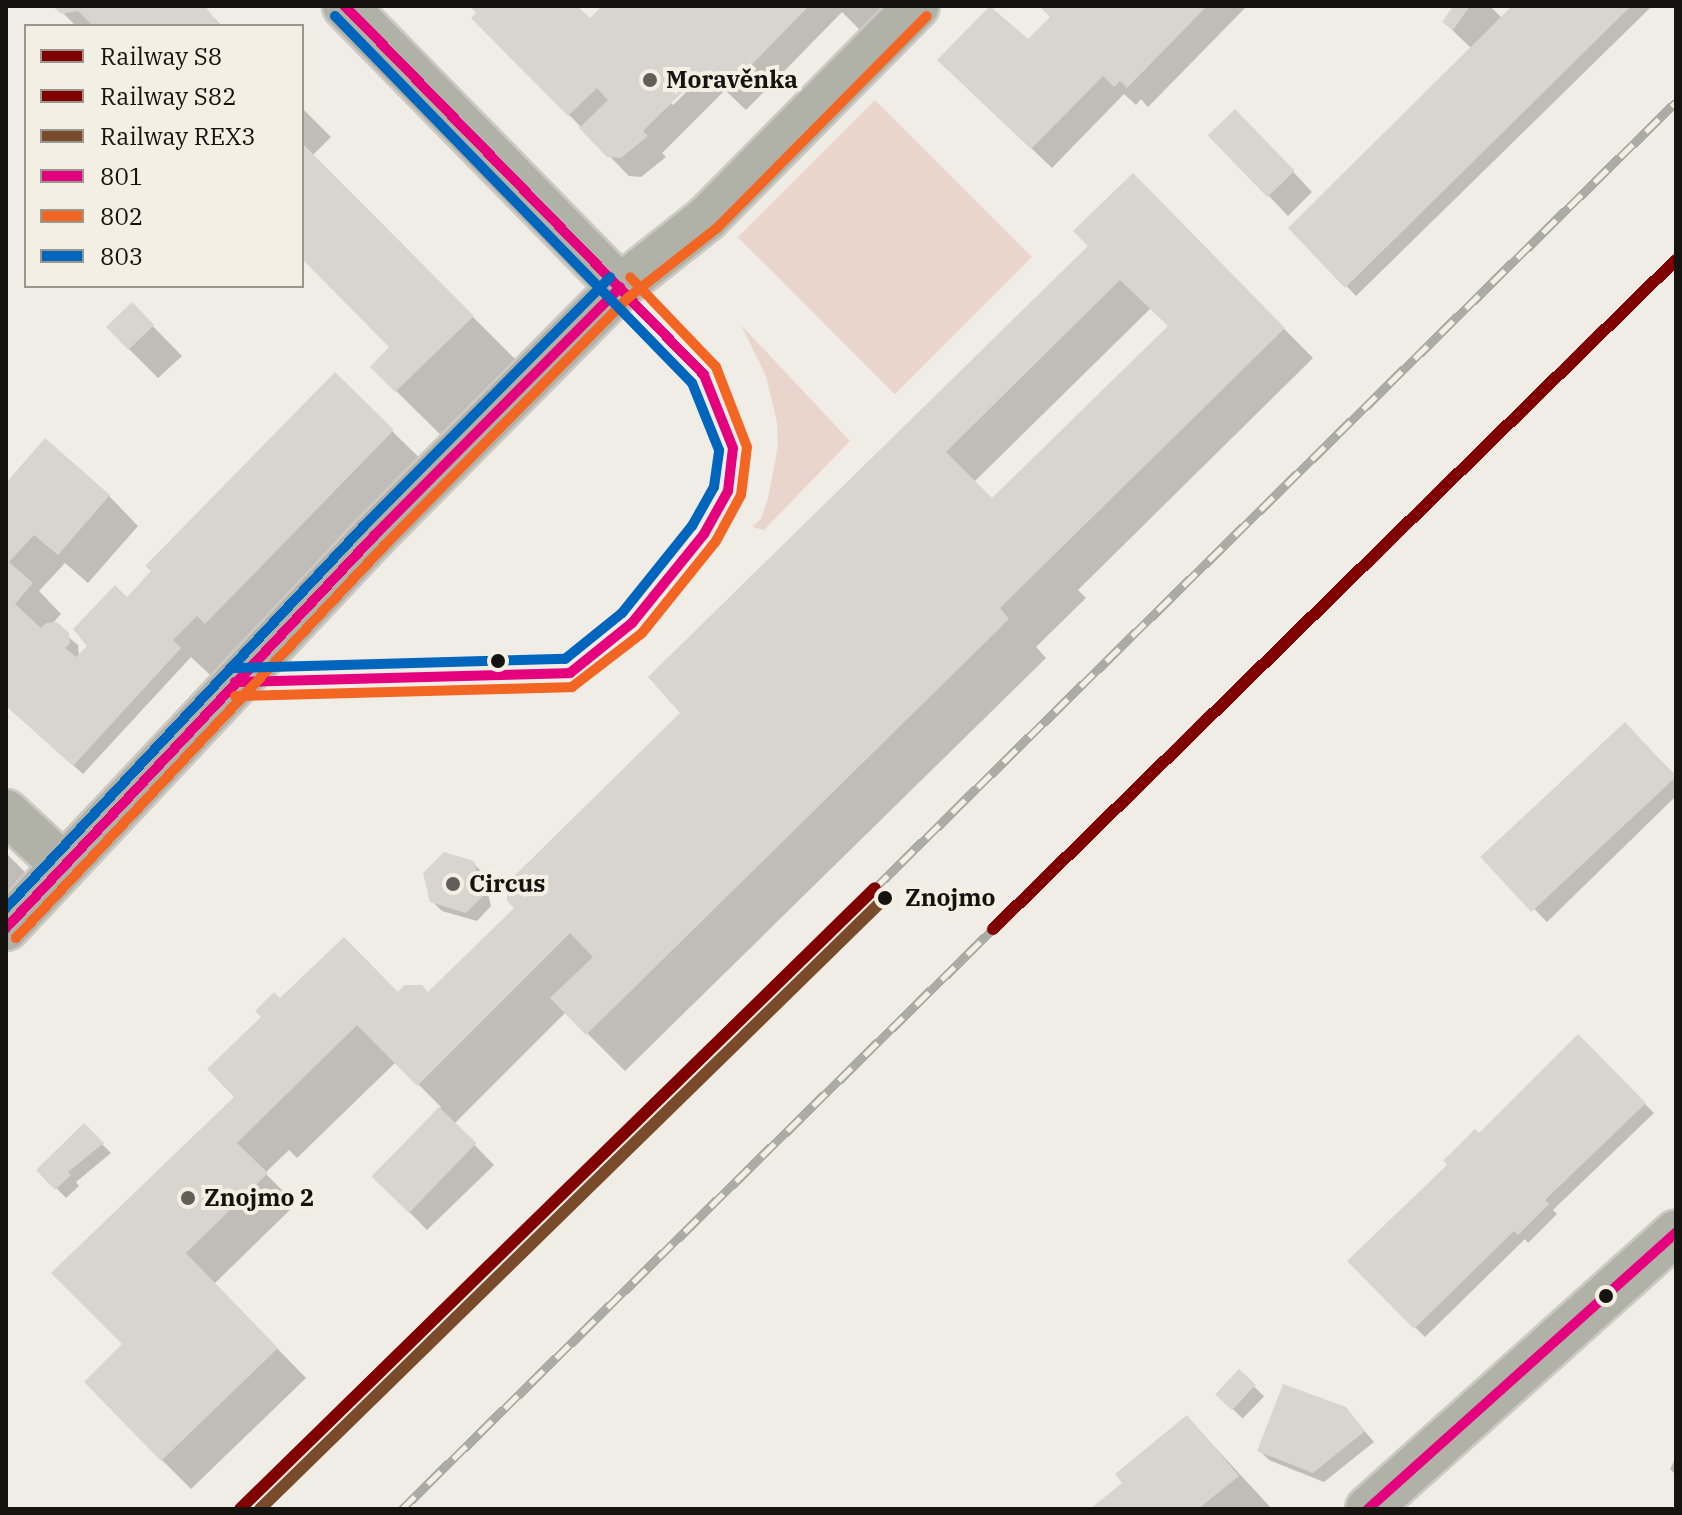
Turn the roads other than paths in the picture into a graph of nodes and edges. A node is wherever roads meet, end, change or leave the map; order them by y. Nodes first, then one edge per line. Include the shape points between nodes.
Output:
1 (345, 6) edge
2 (917, 6) edge
3 (620, 287) junction
4 (6, 812) edge
5 (63, 865) junction
6 (6, 928) edge
7 (1676, 1233) edge
8 (1393, 1503) edge

1 - 3 street
2 - 3 street via 707,218
3 - 5 street via 374,536
4 - 5 street
5 - 6 street
7 - 8 street

